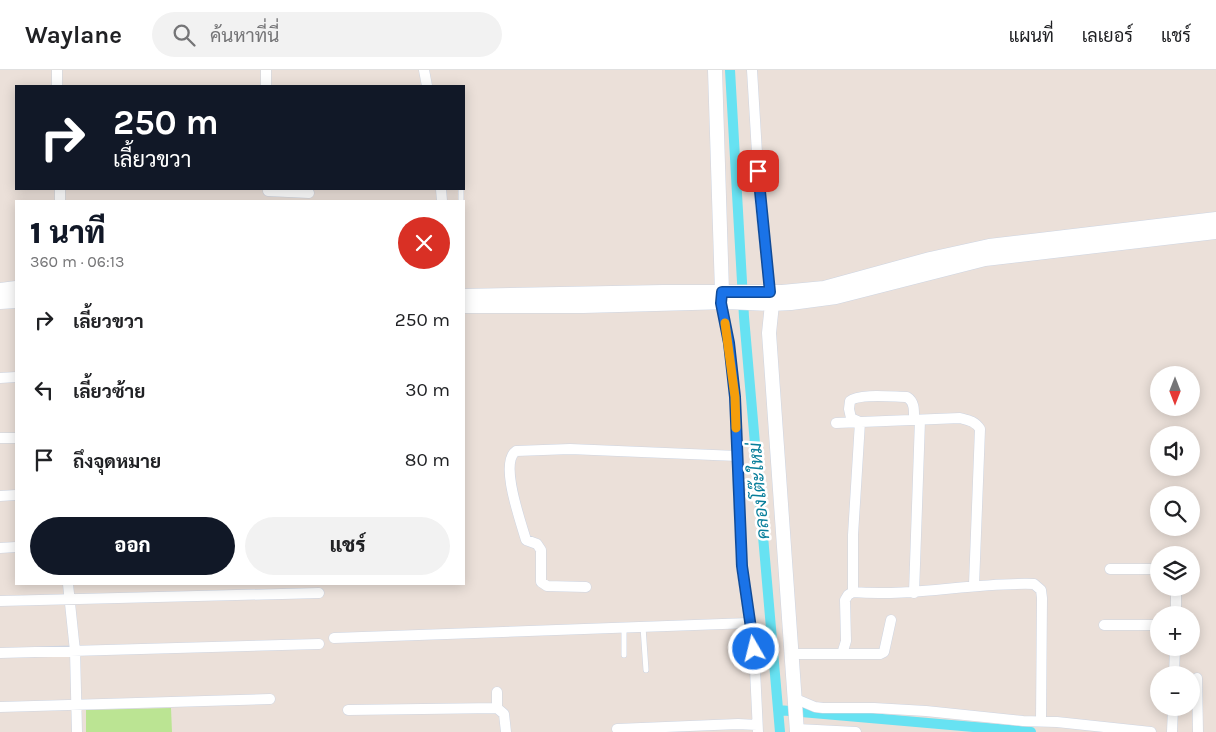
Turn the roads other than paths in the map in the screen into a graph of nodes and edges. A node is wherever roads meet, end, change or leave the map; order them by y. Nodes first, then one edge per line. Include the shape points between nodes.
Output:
1 (57, 70) edge
2 (266, 70) edge
3 (424, 70) edge
4 (715, 70) edge
5 (752, 70) edge
6 (58, 85) edge
7 (266, 85) edge
8 (427, 85) edge
9 (309, 192) dead end
10 (268, 194) edge
11 (1216, 219) edge
12 (1216, 232) edge
13 (15, 288) edge
14 (0, 290) edge
15 (465, 296) edge
16 (724, 297) junction
17 (767, 298) junction
18 (15, 301) edge
19 (0, 302) edge
20 (465, 306) edge
21 (15, 377) edge
22 (0, 378) edge
23 (917, 420) junction
24 (860, 422) junction
25 (836, 423) dead end
26 (0, 438) edge
27 (15, 438) edge
28 (737, 456) junction
29 (0, 496) edge
30 (15, 496) edge
31 (15, 547) edge
32 (0, 548) edge
33 (1110, 569) dead end
34 (1150, 569) edge
35 (68, 585) edge
36 (974, 585) junction
37 (586, 587) dead end
38 (853, 592) junction
39 (319, 593) dead end
40 (914, 593) junction
41 (69, 598) junction
42 (0, 601) edge
43 (891, 620) dead end
44 (750, 623) junction
45 (1104, 625) dead end
46 (1150, 625) edge
47 (643, 626) junction
48 (624, 627) junction
49 (334, 638) dead end
50 (319, 644) dead end
51 (75, 651) junction
52 (0, 653) edge
53 (792, 654) junction
54 (842, 654) junction
55 (624, 655) dead end
56 (646, 670) dead end
57 (497, 692) dead end
58 (270, 698) dead end
59 (796, 703) junction
60 (76, 705) junction
61 (0, 707) edge
62 (497, 708) junction
63 (348, 710) dead end
64 (1172, 716) edge
65 (1198, 716) edge
66 (1041, 720) junction
67 (758, 729) edge
68 (797, 729) edge
69 (617, 730) dead end
70 (77, 732) edge
71 (506, 732) edge
72 (856, 732) edge
73 (1151, 732) edge
74 (1172, 732) edge
75 (1198, 732) edge

1 - 6 street
2 - 7 street
3 - 8 street
4 - 16 street
5 - 17 street
9 - 10 street
11 - 17 street via 989,246 824,288
12 - 17 street via 985,259 836,297
13 - 14 street
15 - 16 street
16 - 17 street
16 - 20 street via 583,306
16 - 28 street via 735,397
17 - 53 street
18 - 19 street
21 - 22 street
23 - 24 street
23 - 24 street via 914,404 907,396 877,396 850,401 851,418
23 - 36 street via 960,418 973,422 980,429
23 - 40 street
24 - 25 street
24 - 38 street
26 - 27 street
28 - 37 street via 570,448 516,451 512,454 508,467 526,540 537,544 541,550 541,582 547,586
28 - 44 street via 742,566
29 - 30 street
31 - 32 street
33 - 34 street
35 - 41 street
36 - 40 street
36 - 66 street via 1034,584 1041,590
38 - 40 street
38 - 54 street via 845,600 846,641
39 - 41 street
41 - 42 street
41 - 51 street
43 - 54 street via 884,652
44 - 47 street
44 - 67 street
45 - 46 street
47 - 48 street
47 - 56 lane
48 - 49 street
48 - 55 lane
50 - 51 street
51 - 52 street
51 - 60 street
53 - 54 street
53 - 59 street
57 - 62 street
58 - 60 street
59 - 66 street via 823,708 874,708
59 - 68 street
60 - 61 street
60 - 70 street
62 - 63 street
62 - 71 street via 504,714
64 - 74 street
65 - 75 street
66 - 73 street
67 - 69 street via 738,724
68 - 72 street

